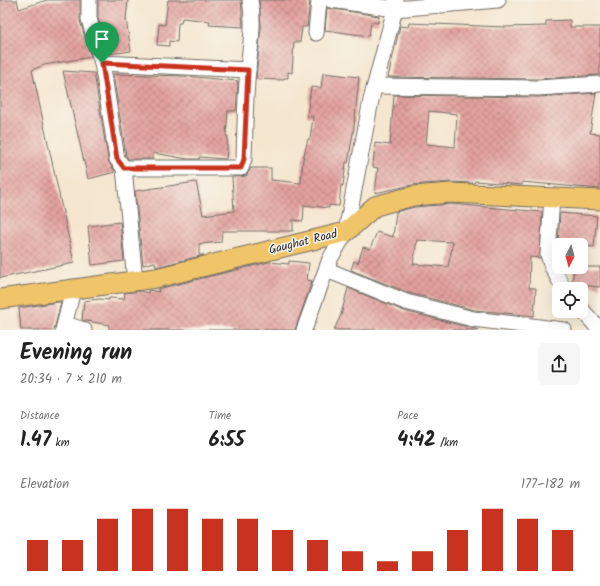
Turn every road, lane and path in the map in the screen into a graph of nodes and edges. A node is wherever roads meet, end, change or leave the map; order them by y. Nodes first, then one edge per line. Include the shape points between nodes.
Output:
1 (89, 0) edge
2 (250, 0) edge
3 (319, 0) edge
4 (331, 0) edge
5 (498, 0) edge
6 (396, 4) edge
7 (316, 33) dead end
8 (102, 63) junction
9 (248, 70) junction
10 (600, 84) edge
11 (375, 86) junction
12 (124, 168) junction
13 (552, 198) junction
14 (600, 200) edge
15 (346, 232) junction
16 (327, 270) junction
17 (135, 281) junction
18 (560, 282) edge
19 (73, 290) junction
20 (0, 298) edge
21 (588, 317) edge
22 (64, 327) edge
23 (84, 330) edge
24 (304, 330) edge
25 (564, 330) edge
26 (600, 330) edge

1 - 8 street via 89,19
2 - 9 street via 252,38
3 - 7 street
4 - 6 street
5 - 6 street
6 - 11 street
8 - 9 street
8 - 12 street via 117,159
9 - 12 street via 244,159 241,168
10 - 11 street via 538,88
11 - 15 street
12 - 17 street
13 - 14 main road, Gaughat Road
13 - 15 main road, Gaughat Road via 451,193 413,196 375,206
13 - 18 street via 548,254
15 - 16 street via 330,259
15 - 17 main road, Gaughat Road
16 - 24 street
16 - 25 street via 406,302 473,319
17 - 19 main road, Gaughat Road
19 - 20 main road, Gaughat Road
19 - 22 street
21 - 26 street
22 - 23 street

